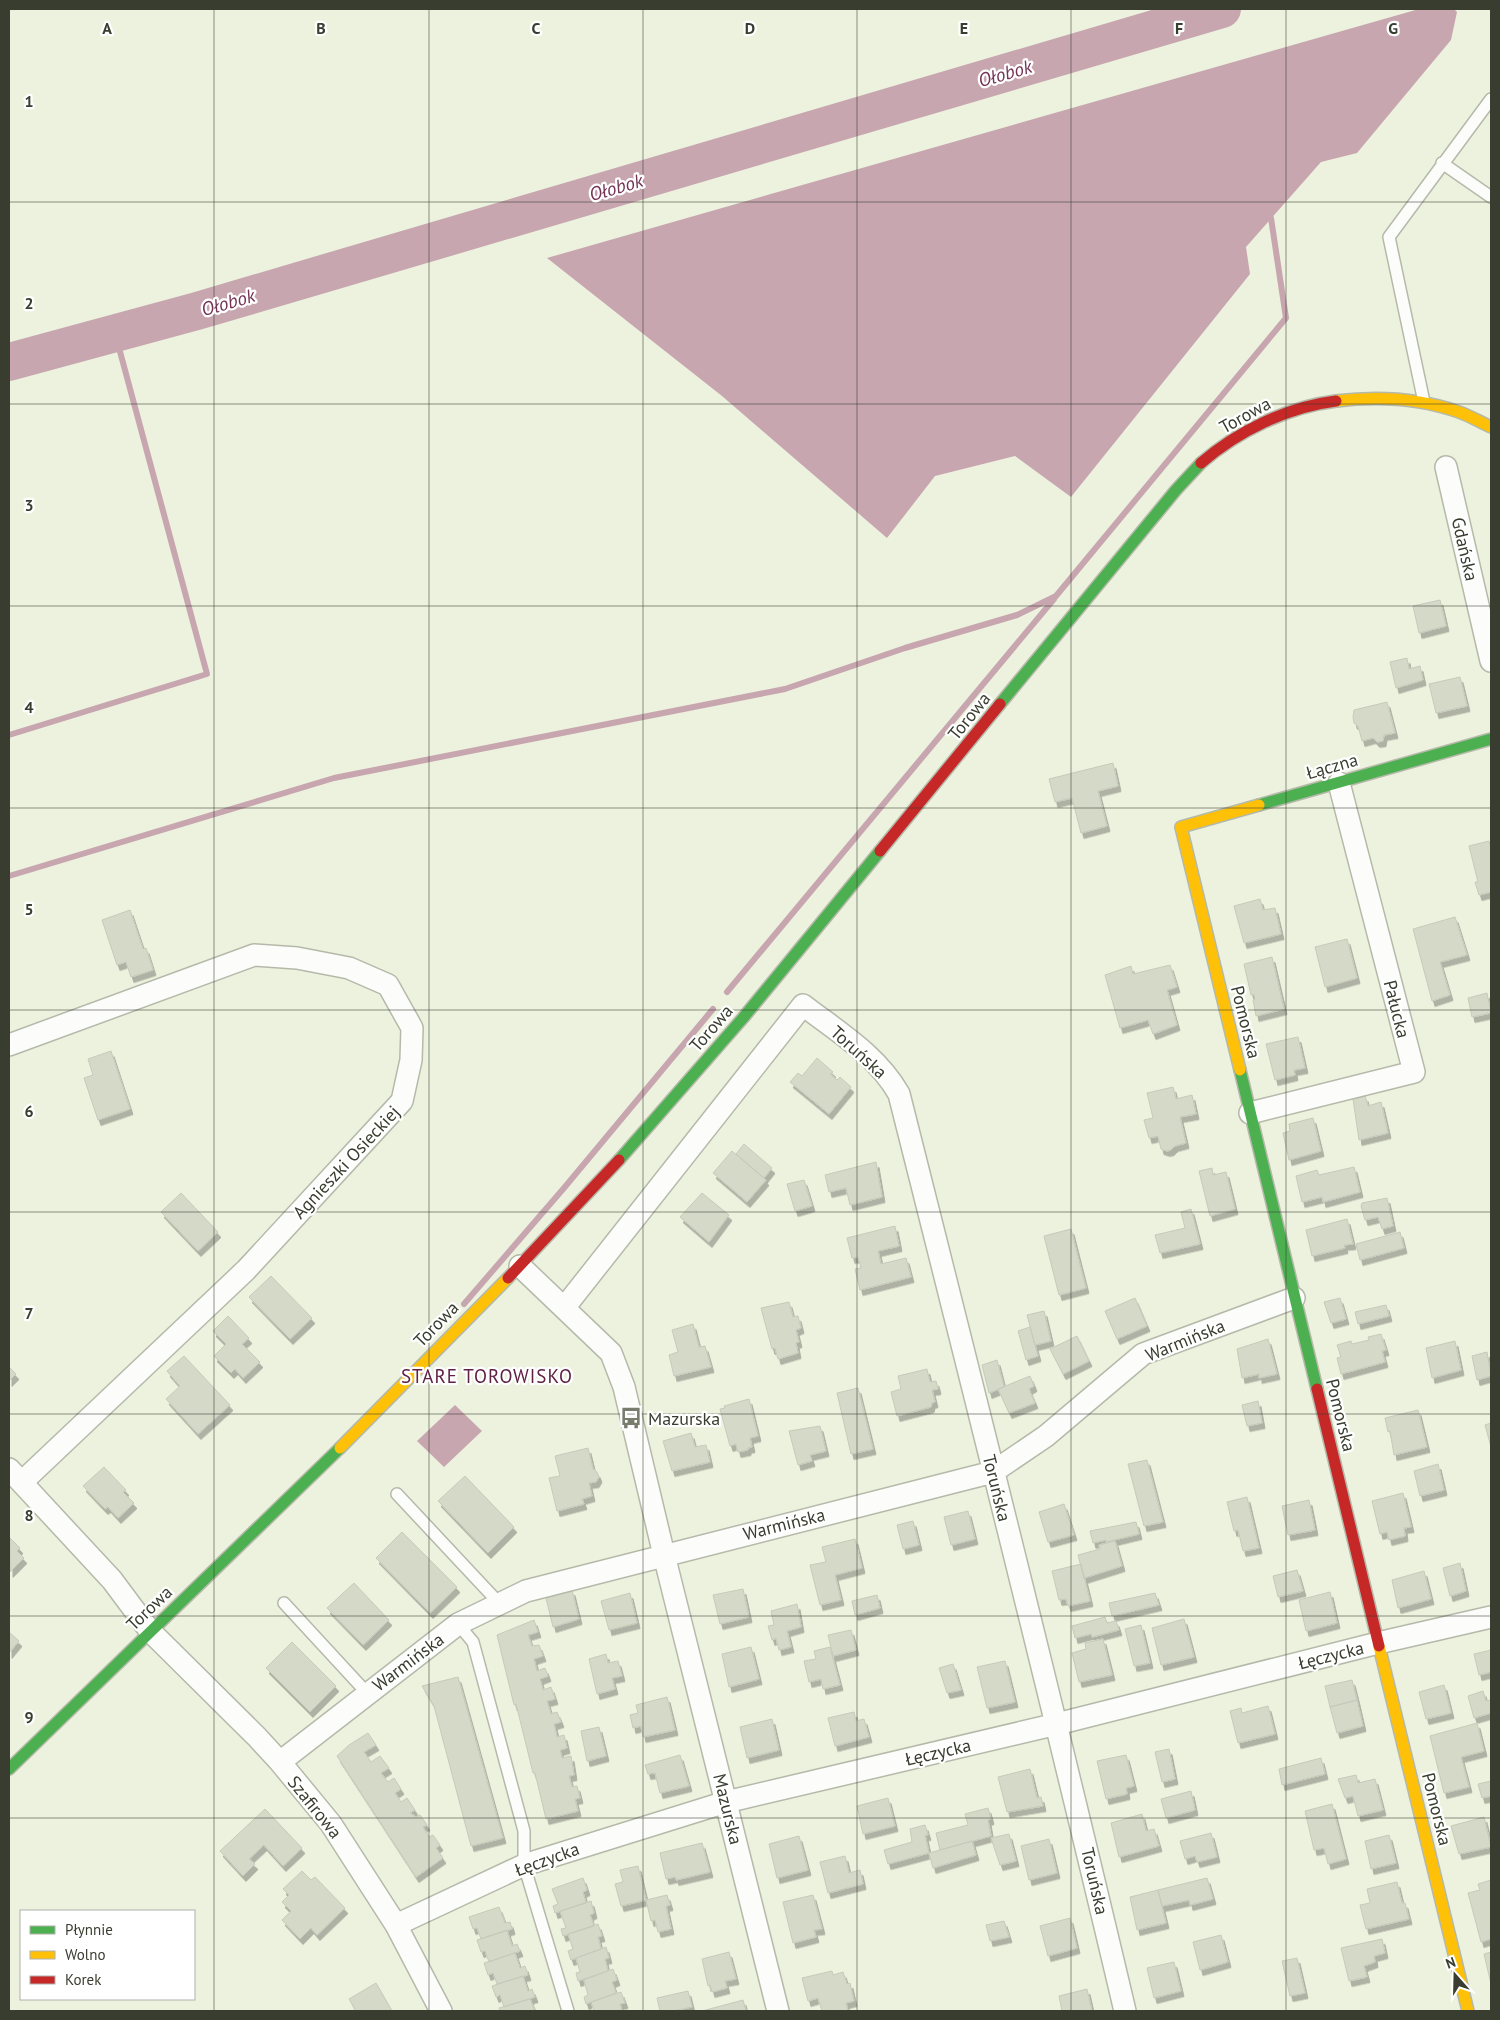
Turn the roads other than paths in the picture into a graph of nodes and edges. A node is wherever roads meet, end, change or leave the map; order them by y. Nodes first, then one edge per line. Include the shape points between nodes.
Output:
1 (1491, 99) edge
2 (1442, 164) junction
3 (1491, 197) edge
4 (1424, 403) junction
5 (1491, 428) edge
6 (1446, 467) dead end
7 (1491, 660) edge
8 (1491, 739) edge
9 (1339, 782) junction
10 (1181, 827) joint
11 (9, 1045) edge
12 (1250, 1113) junction
13 (520, 1266) junction
14 (1294, 1298) junction
15 (564, 1308) junction
16 (993, 1472) junction
17 (15, 1475) edge
18 (397, 1494) dead end
19 (664, 1555) junction
20 (284, 1603) dead end
21 (499, 1603) junction
22 (1491, 1617) edge
23 (458, 1624) junction
24 (150, 1631) junction
25 (1378, 1643) junction
26 (367, 1693) junction
27 (1057, 1724) junction
28 (280, 1762) junction
29 (9, 1769) edge
30 (726, 1802) junction
31 (524, 1865) junction
32 (396, 1925) junction
33 (441, 2011) edge
34 (568, 2011) edge
35 (778, 2011) edge
36 (1125, 2011) edge
37 (1468, 2011) edge

1 - 2 lane
2 - 3 lane
2 - 4 lane via 1389,237
4 - 5 street, Torowa via 1458,411
4 - 13 street, Torowa via 1388,398 1345,399 1317,404 1284,413 1252,428 1210,455 1176,490 743,1018 630,1149
6 - 7 street, Gdańska
8 - 9 street, Łączna
9 - 10 street, Łączna
9 - 12 street, Pałucka via 1414,1072
10 - 12 street, Pomorska
11 - 17 street, Agnieszki Osieckiej via 254,955 297,958 349,968 388,984 412,1028 411,1060 402,1101 246,1270
12 - 14 street, Pomorska
13 - 15 street, Mazurska
13 - 24 street, Torowa via 343,1445
14 - 16 street, Warmińska via 1143,1354 1046,1436
14 - 25 street, Pomorska
15 - 16 street, Toruńska via 803,1005 864,1052 890,1079 899,1094
15 - 19 street, Mazurska via 611,1353 624,1387
16 - 19 street, Warmińska
16 - 27 street, Toruńska
17 - 24 street, Szafirowa via 112,1580
18 - 21 lane
19 - 21 street, Warmińska via 526,1590
19 - 30 street, Mazurska
20 - 26 lane
21 - 23 street, Warmińska
22 - 25 street, Łęczycka
23 - 26 street, Warmińska
23 - 31 lane via 476,1651 524,1831
24 - 28 street, Szafirowa
24 - 29 street, Torowa
25 - 27 street, Łęczycka
25 - 37 street, Pomorska
26 - 28 street, Warmińska
27 - 30 street, Łęczycka
27 - 36 street, Toruńska
28 - 32 street, Szafirowa via 343,1842
30 - 31 street, Łęczycka
30 - 35 street, Mazurska
31 - 32 street, Łęczycka
31 - 34 lane
32 - 33 street, Szafirowa

